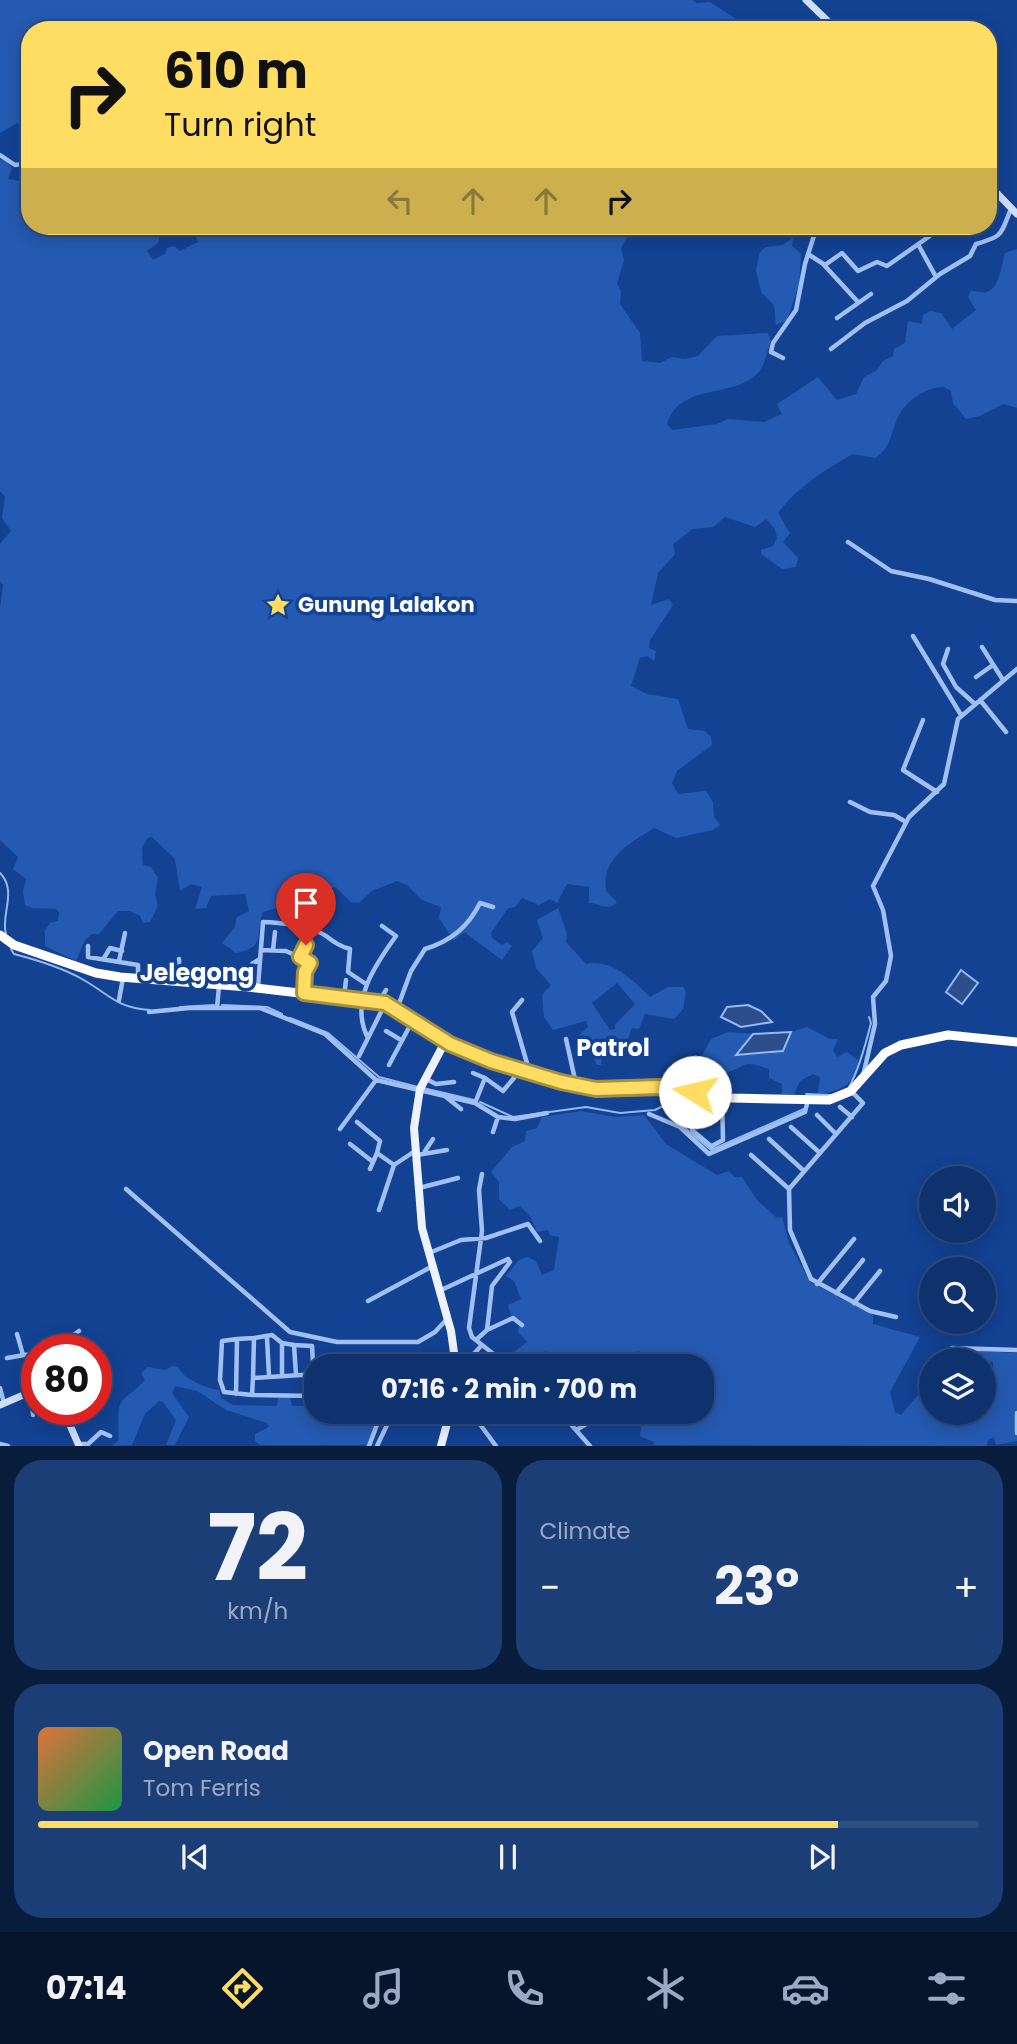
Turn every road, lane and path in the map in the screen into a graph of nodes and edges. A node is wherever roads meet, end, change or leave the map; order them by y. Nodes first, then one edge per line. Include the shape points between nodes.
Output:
1 (806, 0) edge
2 (828, 21) edge
3 (0, 155) edge
4 (21, 164) edge
5 (997, 193) edge
6 (1014, 211) edge
7 (814, 235) edge
8 (933, 235) edge
9 (919, 246) junction
10 (808, 254) junction
11 (823, 265) junction
12 (936, 277) junction
13 (871, 294) dead end
14 (858, 302) junction
15 (837, 318) dead end
16 (831, 349) dead end
17 (783, 358) dead end
18 (848, 542) dead end
19 (1017, 601) edge
20 (913, 636) dead end
21 (982, 647) dead end
22 (948, 649) dead end
23 (993, 665) junction
24 (1017, 669) edge
25 (976, 677) dead end
26 (1003, 680) junction
27 (977, 702) junction
28 (961, 715) junction
29 (923, 720) dead end
30 (1006, 732) dead end
31 (937, 792) junction
32 (850, 802) dead end
33 (906, 822) junction
34 (493, 907) dead end
35 (382, 926) dead end
36 (312, 931) junction
37 (275, 932) dead end
38 (125, 933) dead end
39 (0, 936) edge
40 (88, 946) dead end
41 (261, 950) junction
42 (273, 950) junction
43 (122, 951) junction
44 (300, 957) junction
45 (96, 958) junction
46 (104, 958) junction
47 (179, 959) dead end
48 (260, 959) junction
49 (119, 961) junction
50 (250, 969) junction
51 (98, 973) junction
52 (124, 977) junction
53 (138, 979) junction
54 (346, 980) dead end
55 (180, 982) junction
56 (366, 984) junction
57 (219, 985) junction
58 (255, 986) junction
59 (386, 990) dead end
60 (304, 993) junction
61 (344, 997) junction
62 (363, 999) junction
63 (119, 1000) dead end
64 (522, 1000) dead end
65 (382, 1003) junction
66 (217, 1008) junction
67 (397, 1009) junction
68 (149, 1012) dead end
69 (413, 1019) junction
70 (386, 1031) dead end
71 (368, 1038) junction
72 (566, 1039) dead end
73 (401, 1040) junction
74 (445, 1042) junction
75 (1017, 1042) edge
76 (359, 1056) dead end
77 (389, 1065) dead end
78 (517, 1068) junction
79 (530, 1071) junction
80 (473, 1073) dead end
81 (485, 1078) junction
82 (862, 1079) junction
83 (376, 1080) junction
84 (454, 1082) dead end
85 (576, 1085) junction
86 (422, 1086) junction
87 (851, 1091) junction
88 (442, 1095) junction
89 (722, 1097) junction
90 (809, 1098) junction
91 (475, 1103) junction
92 (840, 1107) dead end
93 (461, 1109) dead end
94 (547, 1113) dead end
95 (649, 1114) dead end
96 (817, 1115) dead end
97 (852, 1116) junction
98 (498, 1117) junction
99 (357, 1122) dead end
100 (791, 1127) dead end
101 (340, 1129) dead end
102 (692, 1130) dead end
103 (493, 1132) dead end
104 (836, 1134) junction
105 (433, 1139) dead end
106 (769, 1139) dead end
107 (350, 1144) dead end
108 (447, 1150) dead end
109 (711, 1150) junction
110 (418, 1152) junction
111 (376, 1153) junction
112 (820, 1153) junction
113 (751, 1155) dead end
114 (373, 1162) junction
115 (394, 1165) junction
116 (370, 1169) dead end
117 (804, 1171) junction
118 (482, 1174) dead end
119 (458, 1178) dead end
120 (419, 1188) junction
121 (126, 1189) dead end
122 (789, 1189) junction
123 (379, 1210) dead end
124 (479, 1239) junction
125 (854, 1239) dead end
126 (540, 1241) dead end
127 (428, 1254) junction
128 (863, 1260) dead end
129 (431, 1267) junction
130 (880, 1271) dead end
131 (474, 1277) junction
132 (817, 1283) junction
133 (439, 1291) junction
134 (836, 1293) junction
135 (368, 1301) dead end
136 (854, 1303) junction
137 (896, 1317) dead end
138 (447, 1318) junction
139 (522, 1325) dead end
140 (487, 1330) junction
141 (79, 1331) dead end
142 (17, 1334) dead end
143 (75, 1334) edge
144 (254, 1338) junction
145 (267, 1338) junction
146 (237, 1339) junction
147 (475, 1341) junction
148 (282, 1343) junction
149 (294, 1345) junction
150 (481, 1346) junction
151 (21, 1348) edge
152 (996, 1349) edge
153 (1017, 1350) edge
154 (313, 1354) edge
155 (454, 1354) edge
156 (473, 1354) edge
157 (492, 1354) edge
158 (21, 1355) edge
159 (7, 1358) dead end
160 (282, 1375) junction
161 (296, 1375) junction
162 (304, 1375) edge
163 (269, 1376) junction
164 (253, 1378) junction
165 (0, 1388) edge
166 (236, 1394) junction
167 (21, 1395) edge
168 (252, 1395) junction
169 (304, 1396) edge
170 (2, 1404) edge
171 (1017, 1413) edge
172 (378, 1424) edge
173 (387, 1424) edge
174 (448, 1424) edge
175 (480, 1424) edge
176 (573, 1424) edge
177 (586, 1424) edge
178 (70, 1425) edge
179 (578, 1429) junction
180 (1017, 1433) edge
181 (110, 1436) dead end
182 (0, 1444) edge
183 (79, 1445) edge
184 (8, 1446) edge
185 (369, 1446) edge
186 (377, 1446) edge
187 (442, 1446) edge
188 (496, 1446) edge
189 (590, 1446) edge

1 - 2 street
3 - 4 street
5 - 6 street
6 - 12 street via 997,239 976,244 970,256
7 - 10 street
8 - 9 street
9 - 11 street via 887,266 877,262 858,271 842,253
9 - 12 street
10 - 11 street
10 - 17 street via 796,310 773,342 771,352
11 - 14 street
12 - 16 street
13 - 14 street
14 - 15 street
18 - 19 street via 891,571 995,600
20 - 28 street
21 - 23 street
22 - 27 street via 943,664 956,687
23 - 25 street
23 - 26 street
24 - 26 street
26 - 27 street
27 - 28 street
27 - 30 street
28 - 31 street via 944,783
29 - 31 street via 903,770
31 - 33 street
32 - 33 street
33 - 82 street via 873,887 883,911 891,956 886,981 873,998 875,1024
34 - 67 street via 480,903 473,918 448,941 425,948
35 - 56 street via 396,936
36 - 41 street via 264,922
36 - 44 street
36 - 56 street via 351,950 348,972
37 - 42 street
38 - 43 street
39 - 51 highway
40 - 45 street via 88,956
41 - 42 street
41 - 48 street
42 - 44 street
43 - 46 street via 110,948
43 - 49 street
44 - 60 street via 310,963
45 - 46 street
45 - 51 street
46 - 49 street
47 - 55 street
48 - 50 street
48 - 58 street
49 - 53 street via 138,965
50 - 58 street
50 - 58 street
51 - 52 highway
52 - 53 highway
52 - 63 street
53 - 55 highway
54 - 61 street
55 - 57 highway
56 - 62 street
57 - 58 highway
57 - 66 street
58 - 60 highway
59 - 65 street
60 - 61 highway
61 - 62 highway
62 - 65 highway
62 - 71 street via 362,1026
64 - 79 street via 512,1012
65 - 67 highway
65 - 71 street
66 - 68 street
66 - 83 street via 260,1008 317,1029
67 - 69 highway
69 - 73 street
69 - 74 highway
70 - 73 street
71 - 76 street
72 - 85 street
73 - 77 street
74 - 78 highway
74 - 86 main road
75 - 82 highway via 947,1035 911,1042 891,1048
78 - 79 highway
78 - 81 street via 503,1091
79 - 85 highway
80 - 81 street
81 - 91 street
82 - 87 highway
83 - 86 street
83 - 101 street
84 - 86 street
85 - 89 highway via 606,1090 660,1087
86 - 88 street
86 - 110 main road via 414,1116
87 - 90 highway via 833,1099
87 - 97 street via 863,1103
88 - 91 street
88 - 93 street
89 - 90 highway
89 - 109 street via 723,1140
90 - 109 street via 805,1112
91 - 98 street
92 - 97 street
94 - 98 street
95 - 109 street via 680,1127
96 - 104 street
97 - 104 street
98 - 103 street
99 - 111 street via 380,1141
100 - 112 street
102 - 109 street
104 - 112 street
105 - 110 street
106 - 117 street
107 - 114 street
108 - 110 street
110 - 115 street
110 - 120 main road
111 - 114 street
111 - 115 street
112 - 117 street
113 - 122 street
114 - 116 street
115 - 123 street
117 - 122 street
118 - 124 street
119 - 120 street
120 - 127 main road
121 - 138 street via 290,1332 337,1342 418,1342
122 - 132 street via 790,1230 802,1263
124 - 126 street via 530,1224
124 - 127 street via 461,1240
124 - 131 street
125 - 132 street
127 - 129 main road
128 - 134 street
129 - 133 main road
129 - 135 street
130 - 136 street
131 - 133 street
131 - 140 street via 506,1258 510,1261 492,1286
131 - 147 street via 469,1328
132 - 134 street
133 - 138 main road
134 - 136 street
136 - 137 street
138 - 155 main road
139 - 140 street via 513,1318
140 - 147 street
141 - 143 street
142 - 151 street
144 - 145 street
144 - 146 street
144 - 164 street
145 - 148 street via 272,1335
145 - 163 street
146 - 166 street
146 - 166 street via 222,1341 220,1380 224,1392
147 - 150 street
148 - 149 street
148 - 160 street
149 - 154 street via 312,1346
149 - 161 street
150 - 156 street
150 - 157 street
152 - 153 street
158 - 159 street
160 - 161 street
160 - 163 street
161 - 162 street
163 - 164 street
164 - 168 street
165 - 170 street
166 - 168 street
167 - 170 street
168 - 169 street
171 - 180 street
172 - 185 street
173 - 186 street
174 - 187 main road
175 - 188 street
176 - 179 street
177 - 179 street
178 - 183 street
179 - 189 street
181 - 183 street via 102,1432 88,1444
182 - 184 street

